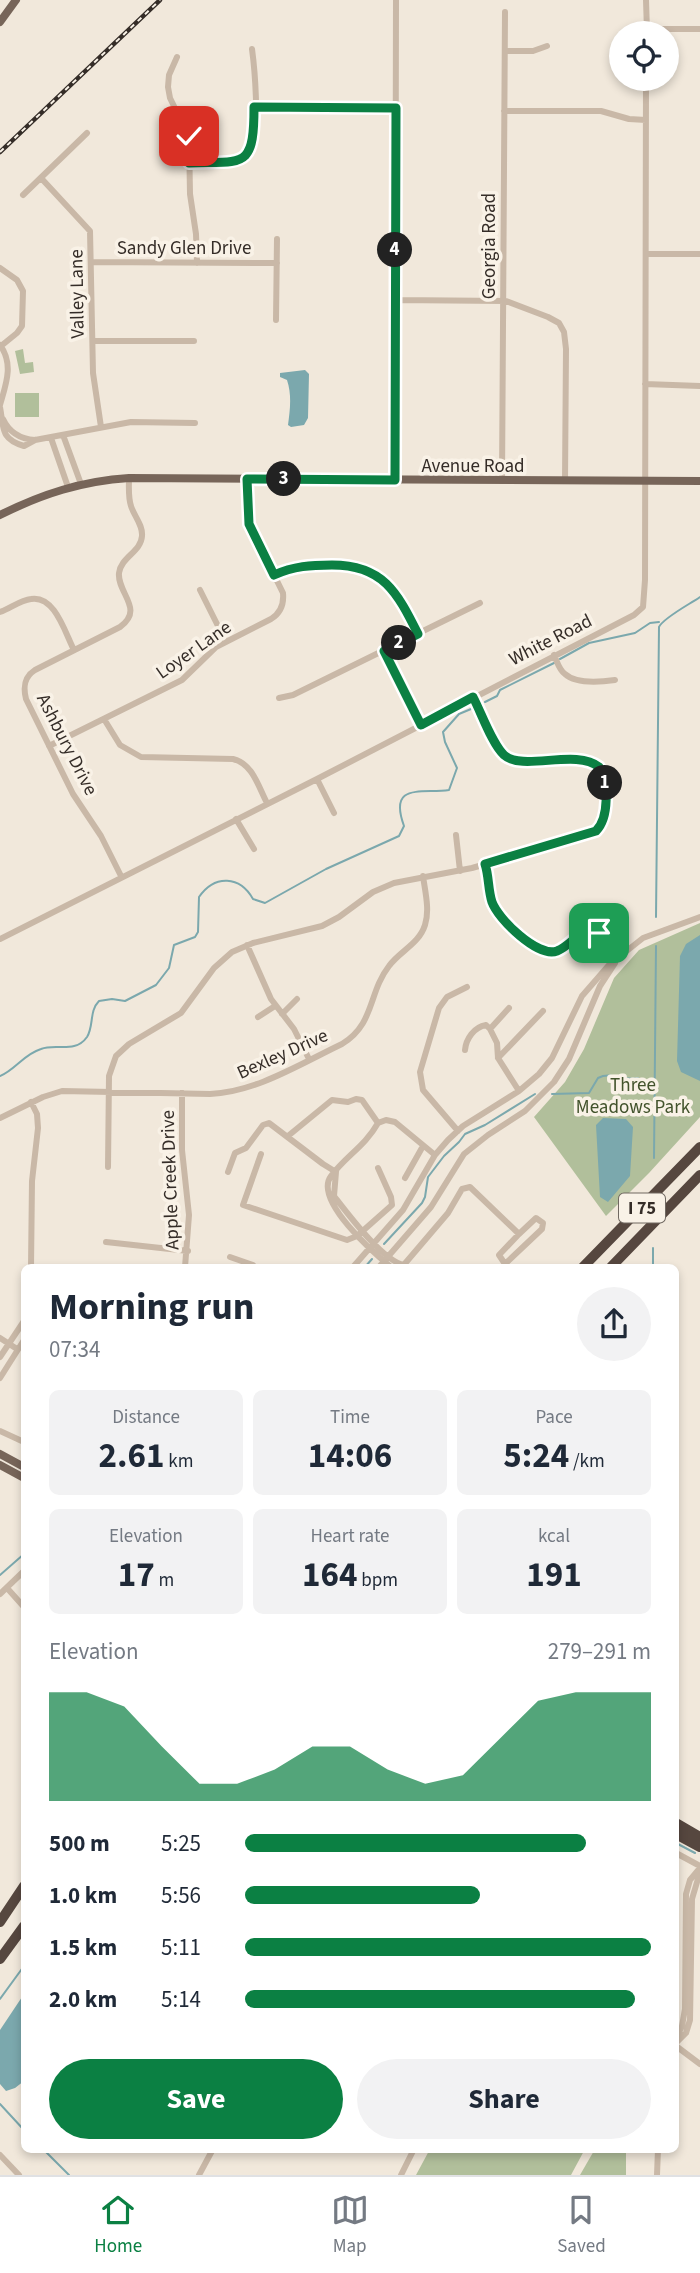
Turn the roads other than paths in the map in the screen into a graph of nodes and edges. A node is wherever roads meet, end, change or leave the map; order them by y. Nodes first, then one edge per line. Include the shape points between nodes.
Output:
1 (16, 0) edge
2 (396, 0) edge
3 (646, 0) edge
4 (505, 12) dead end
5 (647, 21) edge
6 (0, 22) edge
7 (700, 29) edge
8 (679, 30) edge
9 (547, 46) dead end
10 (252, 49) dead end
11 (505, 51) junction
12 (177, 57) dead end
13 (646, 91) edge
14 (254, 107) junction
15 (396, 108) junction
16 (504, 111) junction
17 (646, 120) junction
18 (87, 133) dead end
19 (189, 163) junction
20 (41, 178) junction
21 (23, 195) dead end
22 (276, 239) dead end
23 (646, 254) junction
24 (700, 254) edge
25 (92, 262) junction
26 (197, 263) junction
27 (277, 263) junction
28 (0, 268) edge
29 (395, 300) junction
30 (503, 300) junction
31 (276, 320) dead end
32 (93, 341) junction
33 (194, 341) dead end
34 (0, 345) edge
35 (645, 384) junction
36 (700, 386) edge
37 (0, 406) edge
38 (195, 423) dead end
39 (101, 427) junction
40 (64, 435) junction
41 (51, 438) junction
42 (129, 478) junction
43 (247, 479) junction
44 (395, 480) junction
45 (502, 481) junction
46 (565, 481) junction
47 (645, 481) junction
48 (700, 481) edge
49 (81, 484) junction
50 (68, 487) junction
51 (0, 515) edge
52 (274, 575) junction
53 (200, 590) dead end
54 (480, 603) dead end
55 (0, 612) edge
56 (418, 634) junction
57 (226, 642) junction
58 (74, 650) junction
59 (384, 651) junction
60 (554, 654) junction
61 (615, 680) dead end
62 (473, 697) junction
63 (279, 698) dead end
64 (104, 719) junction
65 (421, 725) junction
66 (49, 746) junction
67 (317, 779) junction
68 (267, 803) junction
69 (334, 813) dead end
70 (236, 818) junction
71 (456, 835) dead end
72 (254, 849) dead end
73 (485, 864) junction
74 (460, 871) junction
75 (121, 876) junction
76 (423, 876) junction
77 (700, 918) edge
78 (0, 939) edge
79 (247, 944) junction
80 (622, 954) junction
81 (616, 961) junction
82 (467, 987) dead end
83 (297, 999) dead end
84 (275, 1006) junction
85 (509, 1008) dead end
86 (543, 1011) dead end
87 (282, 1013) junction
88 (258, 1017) dead end
89 (490, 1028) junction
90 (465, 1051) dead end
91 (498, 1058) junction
92 (309, 1059) junction
93 (546, 1066) junction
94 (559, 1075) junction
95 (519, 1091) junction
96 (109, 1092) junction
97 (182, 1093) junction
98 (31, 1102) junction
99 (0, 1118) edge
100 (378, 1123) junction
101 (458, 1131) junction
102 (288, 1136) junction
103 (423, 1146) junction
104 (700, 1147) edge
105 (261, 1154) dead end
106 (435, 1155) junction
107 (108, 1167) dead end
108 (378, 1168) dead end
109 (228, 1172) dead end
110 (336, 1172) junction
111 (700, 1175) edge
112 (405, 1178) dead end
113 (360, 1234) junction
114 (519, 1234) junction
115 (106, 1242) dead end
116 (371, 1246) junction
117 (188, 1251) junction
118 (230, 1256) dead end
119 (384, 1261) edge
120 (31, 1264) edge
121 (186, 1264) edge
122 (250, 1264) edge
123 (356, 1264) edge
124 (405, 1264) edge
125 (505, 1264) edge
126 (508, 1264) edge
127 (586, 1264) edge
128 (614, 1264) edge
129 (21, 1325) edge
130 (0, 1338) edge
131 (8, 1343) junction
132 (21, 1344) edge
133 (18, 1349) junction
134 (0, 1356) edge
135 (0, 1378) edge
136 (0, 1431) edge
137 (21, 1441) edge
138 (0, 1454) edge
139 (0, 1465) edge
140 (21, 1465) edge
141 (21, 1476) edge
142 (21, 1575) edge
143 (7, 1588) junction
144 (0, 1594) edge
145 (21, 1604) edge
146 (679, 1825) edge
147 (679, 1832) edge
148 (679, 1833) edge
149 (700, 1839) edge
150 (700, 1847) edge
151 (679, 1855) edge
152 (700, 1869) edge
153 (21, 1891) edge
154 (21, 1897) edge
155 (0, 1924) edge
156 (21, 1930) edge
157 (0, 1959) edge
158 (679, 2040) edge
159 (679, 2046) edge
160 (700, 2064) edge
161 (211, 2153) edge
162 (412, 2153) edge
163 (658, 2153) edge
164 (0, 2155) edge
165 (19, 2175) edge
166 (199, 2175) edge
167 (401, 2175) edge
168 (657, 2175) edge

1 - 6 main road
2 - 15 street
3 - 5 street
4 - 11 street, Georgia Road
7 - 8 street
9 - 11 street
10 - 14 street
11 - 16 street, Georgia Road
12 - 19 street via 168,87 188,131
13 - 17 street, White Road
14 - 15 street
14 - 19 street via 253,142 245,156 230,162
15 - 29 street
16 - 17 street via 601,111
16 - 30 street, Georgia Road
17 - 23 street, White Road
18 - 20 street
19 - 26 street
20 - 21 street
20 - 25 street, Valley Lane via 89,229
22 - 27 street
23 - 24 street
23 - 35 street, White Road
25 - 26 street, Sandy Glen Drive
25 - 32 street, Valley Lane
26 - 27 street, Sandy Glen Drive
27 - 31 street
28 - 34 street via 17,280 23,291 22,326
29 - 30 street
29 - 44 street
30 - 45 street, Georgia Road
30 - 46 street via 554,320 564,332
32 - 33 street
32 - 39 street, Valley Lane
34 - 37 street via 8,370
35 - 36 street
35 - 47 street, White Road
37 - 41 street via 13,432 35,440
38 - 39 street via 131,422
39 - 40 street
40 - 41 street
40 - 49 street
41 - 50 street
42 - 43 main road, Avenue Road
42 - 49 main road, Avenue Road
42 - 58 street, Ashbury Drive via 130,503 142,533 140,544 120,571 129,617 120,627
43 - 44 main road, Avenue Road
43 - 52 street, Loyer Lane via 249,524
44 - 45 main road, Avenue Road
45 - 46 main road, Avenue Road
46 - 47 main road, Avenue Road
47 - 48 main road, Avenue Road
47 - 60 street, White Road via 643,607
49 - 50 main road, Avenue Road
50 - 51 main road, Avenue Road
52 - 56 street via 316,565 368,570 390,587
52 - 57 street, Loyer Lane via 283,596 279,613
53 - 57 street
54 - 56 street
55 - 58 street via 29,599 45,601
56 - 59 street
57 - 64 street, Loyer Lane via 188,676
58 - 66 street, Ashbury Drive via 32,672 25,684 26,699
59 - 63 street
59 - 65 street
60 - 61 street via 569,677
60 - 62 street, White Road
62 - 65 street, White Road
62 - 73 street via 505,756 519,761 587,761 599,767 605,782 604,817 596,831
64 - 66 street, Loyer Lane
64 - 68 street via 120,745 141,757 240,761
65 - 67 street, White Road
66 - 75 street, Ashbury Drive
67 - 68 street, White Road
67 - 69 street
68 - 70 street, White Road
70 - 72 street
70 - 75 street, White Road
71 - 74 street
73 - 74 street
73 - 80 street via 494,907 537,949 555,952 581,933 592,931 603,935
74 - 76 street
75 - 78 street, White Road
76 - 79 street via 384,887 322,926
76 - 92 street, Bexley Drive via 427,914 421,935 387,968 359,1031
77 - 80 street via 652,933
79 - 84 street
79 - 96 street via 218,963 181,1013 118,1053 110,1069
80 - 81 street
81 - 93 street via 582,996
81 - 94 street
82 - 101 street via 447,997 439,1008 419,1076 425,1094
83 - 87 street
84 - 87 street
84 - 88 street
85 - 89 street
86 - 91 street
87 - 92 street
89 - 90 street via 480,1026 468,1037
89 - 91 street
91 - 95 street
92 - 97 street, Bexley Drive via 233,1092
93 - 94 street
93 - 95 street
94 - 119 street via 536,1102 464,1154 431,1207
95 - 101 street
96 - 97 street, Bexley Drive
96 - 98 street, Bexley Drive via 62,1091
96 - 107 street
97 - 117 street, Apple Creek Drive
98 - 99 street, Bexley Drive
98 - 120 street via 38,1128 32,1167
100 - 102 street via 359,1099 332,1100
100 - 103 street via 395,1122
100 - 110 street
101 - 106 street
102 - 109 street via 265,1124 246,1148 235,1153
102 - 110 street
103 - 106 street
103 - 112 street
104 - 127 highway, I 75
105 - 113 street via 243,1205 347,1240
106 - 116 street via 403,1210
108 - 113 street via 392,1205
110 - 113 street via 334,1196
111 - 128 highway, I 75
113 - 116 street
114 - 124 street via 473,1188 463,1188
114 - 125 street via 499,1255
114 - 126 street via 536,1218 544,1223
115 - 117 street
116 - 119 street
116 - 123 street
117 - 121 street, Apple Creek Drive
118 - 122 street
129 - 131 street
130 - 131 street
131 - 133 street
131 - 134 street
132 - 133 street
133 - 135 street
136 - 137 street
138 - 140 main road
139 - 141 main road
142 - 143 street
143 - 144 street
143 - 145 street
146 - 149 highway
147 - 149 highway
148 - 150 highway
151 - 152 street
152 - 158 street via 692,1899 690,2020
153 - 155 highway
154 - 155 highway
156 - 157 highway
159 - 160 street
161 - 166 street
162 - 167 street
163 - 168 street
164 - 165 street

